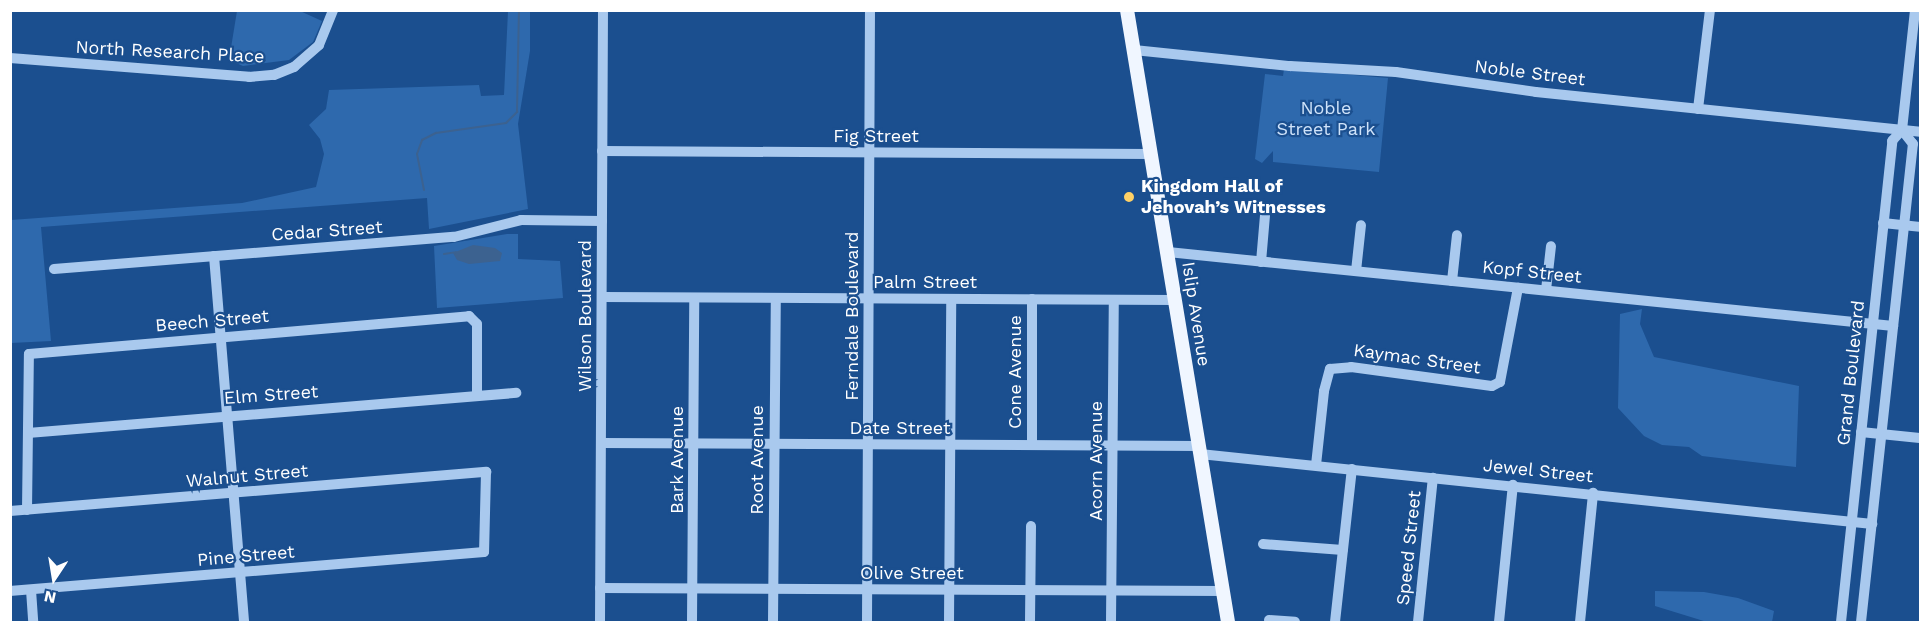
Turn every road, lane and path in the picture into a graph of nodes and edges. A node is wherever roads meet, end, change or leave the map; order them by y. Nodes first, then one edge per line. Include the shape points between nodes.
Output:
1 (333, 10) edge
2 (603, 10) edge
3 (870, 10) edge
4 (1127, 10) edge
5 (1710, 10) edge
6 (1915, 10) edge
7 (1134, 50) junction
8 (10, 58) edge
9 (1698, 109) junction
10 (1902, 130) junction
11 (1920, 132) edge
12 (602, 151) junction
13 (869, 152) junction
14 (1150, 154) junction
15 (1265, 215) dead end
16 (602, 220) junction
17 (1883, 223) junction
18 (1361, 225) dead end
19 (1904, 225) junction
20 (1920, 227) edge
21 (1457, 235) dead end
22 (1551, 246) dead end
23 (1168, 252) junction
24 (214, 256) junction
25 (1261, 262) junction
26 (54, 269) dead end
27 (1356, 271) junction
28 (1452, 281) junction
29 (1518, 288) junction
30 (1546, 290) junction
31 (602, 297) junction
32 (694, 298) junction
33 (776, 298) junction
34 (868, 299) junction
35 (951, 299) junction
36 (1032, 299) junction
37 (1114, 300) junction
38 (1175, 300) junction
39 (1872, 324) junction
40 (1893, 326) junction
41 (221, 336) junction
42 (516, 393) dead end
43 (477, 396) junction
44 (227, 415) junction
45 (1861, 432) junction
46 (28, 433) junction
47 (1881, 434) junction
48 (1920, 438) edge
49 (600, 444) junction
50 (693, 444) junction
51 (774, 444) junction
52 (867, 445) junction
53 (950, 445) junction
54 (1032, 445) junction
55 (1112, 446) junction
56 (1200, 450) junction
57 (1316, 465) junction
58 (1352, 469) junction
59 (1432, 478) junction
60 (1513, 485) junction
61 (1593, 493) junction
62 (233, 494) junction
63 (27, 510) junction
64 (10, 511) edge
65 (1851, 522) junction
66 (1872, 524) junction
67 (1031, 526) dead end
68 (1263, 544) dead end
69 (1343, 550) junction
70 (484, 552) joint
71 (240, 573) junction
72 (600, 588) junction
73 (692, 589) junction
74 (773, 589) junction
75 (31, 590) junction
76 (867, 590) junction
77 (949, 590) junction
78 (1030, 590) junction
79 (10, 591) edge
80 (1111, 591) junction
81 (1224, 591) junction
82 (1269, 620) dead end
83 (33, 622) edge
84 (244, 622) edge
85 (600, 622) edge
86 (692, 622) edge
87 (773, 622) edge
88 (867, 622) edge
89 (949, 622) edge
90 (1030, 622) edge
91 (1111, 622) edge
92 (1228, 622) edge
93 (1295, 622) edge
94 (1335, 622) edge
95 (1418, 622) edge
96 (1499, 622) edge
97 (1580, 622) edge
98 (1841, 622) edge
99 (1861, 622) edge

1 - 8 street, North Research Place via 319,45 294,67 274,75 249,77
2 - 12 street, Wilson Boulevard
3 - 13 street, Ferndale Boulevard
4 - 7 main road, Islip Avenue
5 - 9 street
6 - 10 street, Grand Boulevard
7 - 9 street, Noble Street via 1396,72
7 - 14 main road, Islip Avenue
9 - 10 street, Noble Street
10 - 11 street, Noble Street
10 - 17 street, Grand Boulevard via 1892,141
10 - 19 street, Grand Boulevard via 1912,144
12 - 13 street, Fig Street
12 - 16 street, Wilson Boulevard
13 - 14 street, Fig Street
13 - 34 street, Ferndale Boulevard
14 - 23 main road, Islip Avenue
15 - 25 street
16 - 24 street, Cedar Street via 520,220 454,237
16 - 31 street, Wilson Boulevard
17 - 19 street
17 - 39 street, Grand Boulevard
18 - 27 street
19 - 20 street
19 - 40 street, Grand Boulevard
21 - 28 street
22 - 30 street
23 - 25 street, Kopf Street
23 - 38 main road, Islip Avenue
24 - 26 street, Cedar Street
24 - 41 street
25 - 27 street, Kopf Street
27 - 28 street, Kopf Street
28 - 29 street, Kopf Street
29 - 30 street, Kopf Street
29 - 57 street, Kaymac Street via 1500,382 1492,386 1362,368 1330,369
30 - 39 street, Kopf Street
31 - 32 street, Palm Street
31 - 49 street, Wilson Boulevard
32 - 33 street, Palm Street
32 - 50 street, Bark Avenue
33 - 34 street, Palm Street
33 - 51 street, Root Avenue
34 - 35 street, Palm Street
34 - 52 street, Ferndale Boulevard
35 - 36 street, Palm Street
35 - 53 street
36 - 37 street, Palm Street
36 - 54 street, Cone Avenue
37 - 38 street, Palm Street
37 - 55 street, Acorn Avenue
38 - 56 main road, Islip Avenue
39 - 40 street, Kopf Street
39 - 45 street, Grand Boulevard
40 - 47 street, Grand Boulevard
41 - 43 street, Beech Street via 469,316 477,324
41 - 44 street
41 - 46 street, Beech Street via 29,354
42 - 43 street, Elm Street
43 - 44 street, Elm Street
44 - 46 street, Elm Street
44 - 62 street
45 - 47 street
45 - 65 street, Grand Boulevard
46 - 63 street, Beech Street
47 - 48 street
47 - 66 street, Grand Boulevard
49 - 50 street, Date Street
49 - 72 street, Wilson Boulevard
50 - 51 street, Date Street
50 - 73 street, Bark Avenue
51 - 52 street, Date Street
51 - 74 street, Root Avenue
52 - 53 street, Date Street
52 - 76 street, Ferndale Boulevard
53 - 54 street, Date Street
53 - 77 street
54 - 55 street, Date Street
55 - 56 street, Date Street
55 - 80 street, Acorn Avenue
56 - 57 street, Jewel Street
56 - 81 main road, Islip Avenue
57 - 58 street, Jewel Street
58 - 59 street, Jewel Street
58 - 69 street
59 - 60 street, Jewel Street
59 - 95 street, Speed Street
60 - 61 street, Jewel Street
60 - 96 street
61 - 65 street, Jewel Street
61 - 97 street
62 - 63 street, Walnut Street
62 - 70 street, Walnut Street via 486,472
62 - 71 street
63 - 64 street, Walnut Street
65 - 66 street, Jewel Street
65 - 98 street, Grand Boulevard
66 - 99 street, Grand Boulevard
67 - 78 street
68 - 69 street
69 - 94 street
70 - 71 street, Pine Street
71 - 75 street, Pine Street
71 - 84 street
72 - 73 street, Olive Street
72 - 85 street, Wilson Boulevard
73 - 74 street, Olive Street
73 - 86 street, Bark Avenue
74 - 76 street, Olive Street
74 - 87 street, Root Avenue
75 - 79 street, Pine Street
75 - 83 street
76 - 77 street, Olive Street
76 - 88 street, Ferndale Boulevard
77 - 78 street, Olive Street
77 - 89 street
78 - 80 street, Olive Street
78 - 90 street
80 - 81 street, Olive Street
80 - 91 street, Acorn Avenue
81 - 92 main road, Islip Avenue
82 - 93 street

